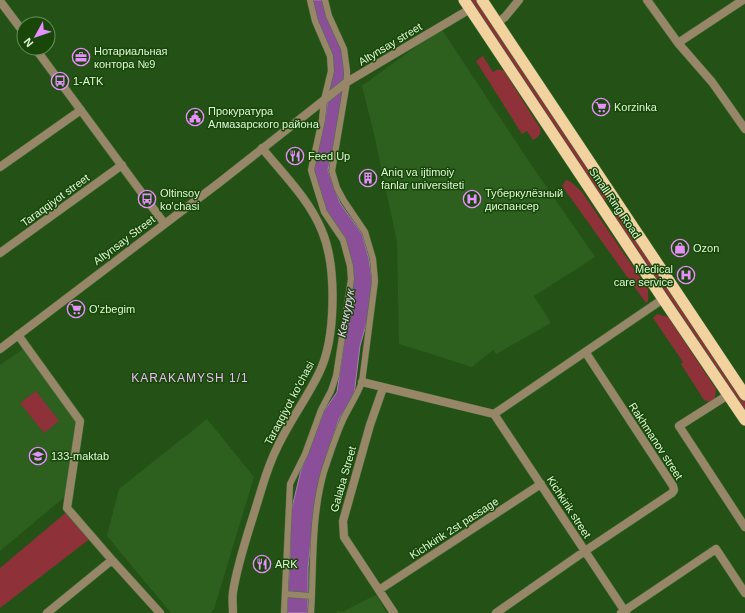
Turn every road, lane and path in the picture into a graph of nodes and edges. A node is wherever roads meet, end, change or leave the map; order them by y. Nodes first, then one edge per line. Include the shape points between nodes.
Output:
1 (310, 0) edge
2 (325, 0) edge
3 (482, 0) edge
4 (519, 0) edge
5 (648, 0) edge
6 (743, 0) edge
7 (0, 1) edge
8 (467, 4) edge
9 (16, 22) edge
10 (497, 23) junction
11 (678, 43) junction
12 (41, 56) edge
13 (347, 82) junction
14 (324, 100) junction
15 (81, 110) junction
16 (745, 129) edge
17 (262, 148) junction
18 (122, 165) junction
19 (0, 166) edge
20 (614, 199) junction
21 (602, 207) junction
22 (164, 223) junction
23 (0, 253) edge
24 (663, 299) junction
25 (18, 335) junction
26 (0, 349) edge
27 (586, 353) junction
28 (362, 382) junction
29 (383, 388) junction
30 (728, 395) junction
31 (745, 395) edge
32 (494, 414) junction
33 (745, 420) edge
34 (541, 484) junction
35 (745, 528) edge
36 (585, 551) junction
37 (112, 560) junction
38 (379, 590) junction
39 (745, 593) edge
40 (285, 594) junction
41 (312, 596) junction
42 (624, 612) edge
43 (47, 613) edge
44 (160, 613) edge
45 (233, 613) edge
46 (284, 613) edge
47 (311, 613) edge
48 (394, 613) edge
49 (496, 613) edge

1 - 14 street via 315,21 330,56 331,71
2 - 13 street via 329,16 344,49
3 - 10 highway, Small Ring Road
4 - 10 street
5 - 11 street
6 - 11 street
7 - 9 street
8 - 13 street, Altynsay street
8 - 21 highway, Small Ring Road
10 - 20 highway, Small Ring Road
11 - 16 street via 712,82
12 - 15 street
13 - 14 street, Altynsay street
13 - 28 street via 332,171 344,201 365,232 373,259 375,281
14 - 17 street, Altynsay Street
14 - 40 street via 311,170 324,212 343,240 351,279 336,376 305,454 290,484
15 - 18 street
15 - 19 street
17 - 22 street, Altynsay Street
17 - 45 street, Taraqqiyot ko'chasi via 304,199 322,231 332,270 332,314 327,349 319,374 282,437 265,478 233,592
18 - 22 street
18 - 23 street, Taraqqiyot street
20 - 21 highway
20 - 31 highway, Small Ring Road
21 - 24 highway, Small Ring Road
22 - 25 street, Altynsay Street
24 - 27 street
24 - 30 highway, Small Ring Road
25 - 26 street, Altynsay Street
25 - 37 street via 79,418 67,508
27 - 32 street
27 - 36 street, Rakhmanov street via 674,490
28 - 29 street
28 - 41 street via 342,421 324,473 318,505
29 - 32 street
29 - 38 street, Galaba Street via 343,521 344,537
30 - 33 highway, Small Ring Road
30 - 35 street via 679,426
32 - 34 street, Kichkirik street
34 - 36 street, Kichkirik street
34 - 38 street, Kichkirik 2st passage
36 - 42 street, Kichkirik street
36 - 49 street
37 - 43 street
37 - 44 street
38 - 48 street, Galaba Street
39 - 42 street via 716,548
40 - 41 street
40 - 46 street
41 - 47 street

